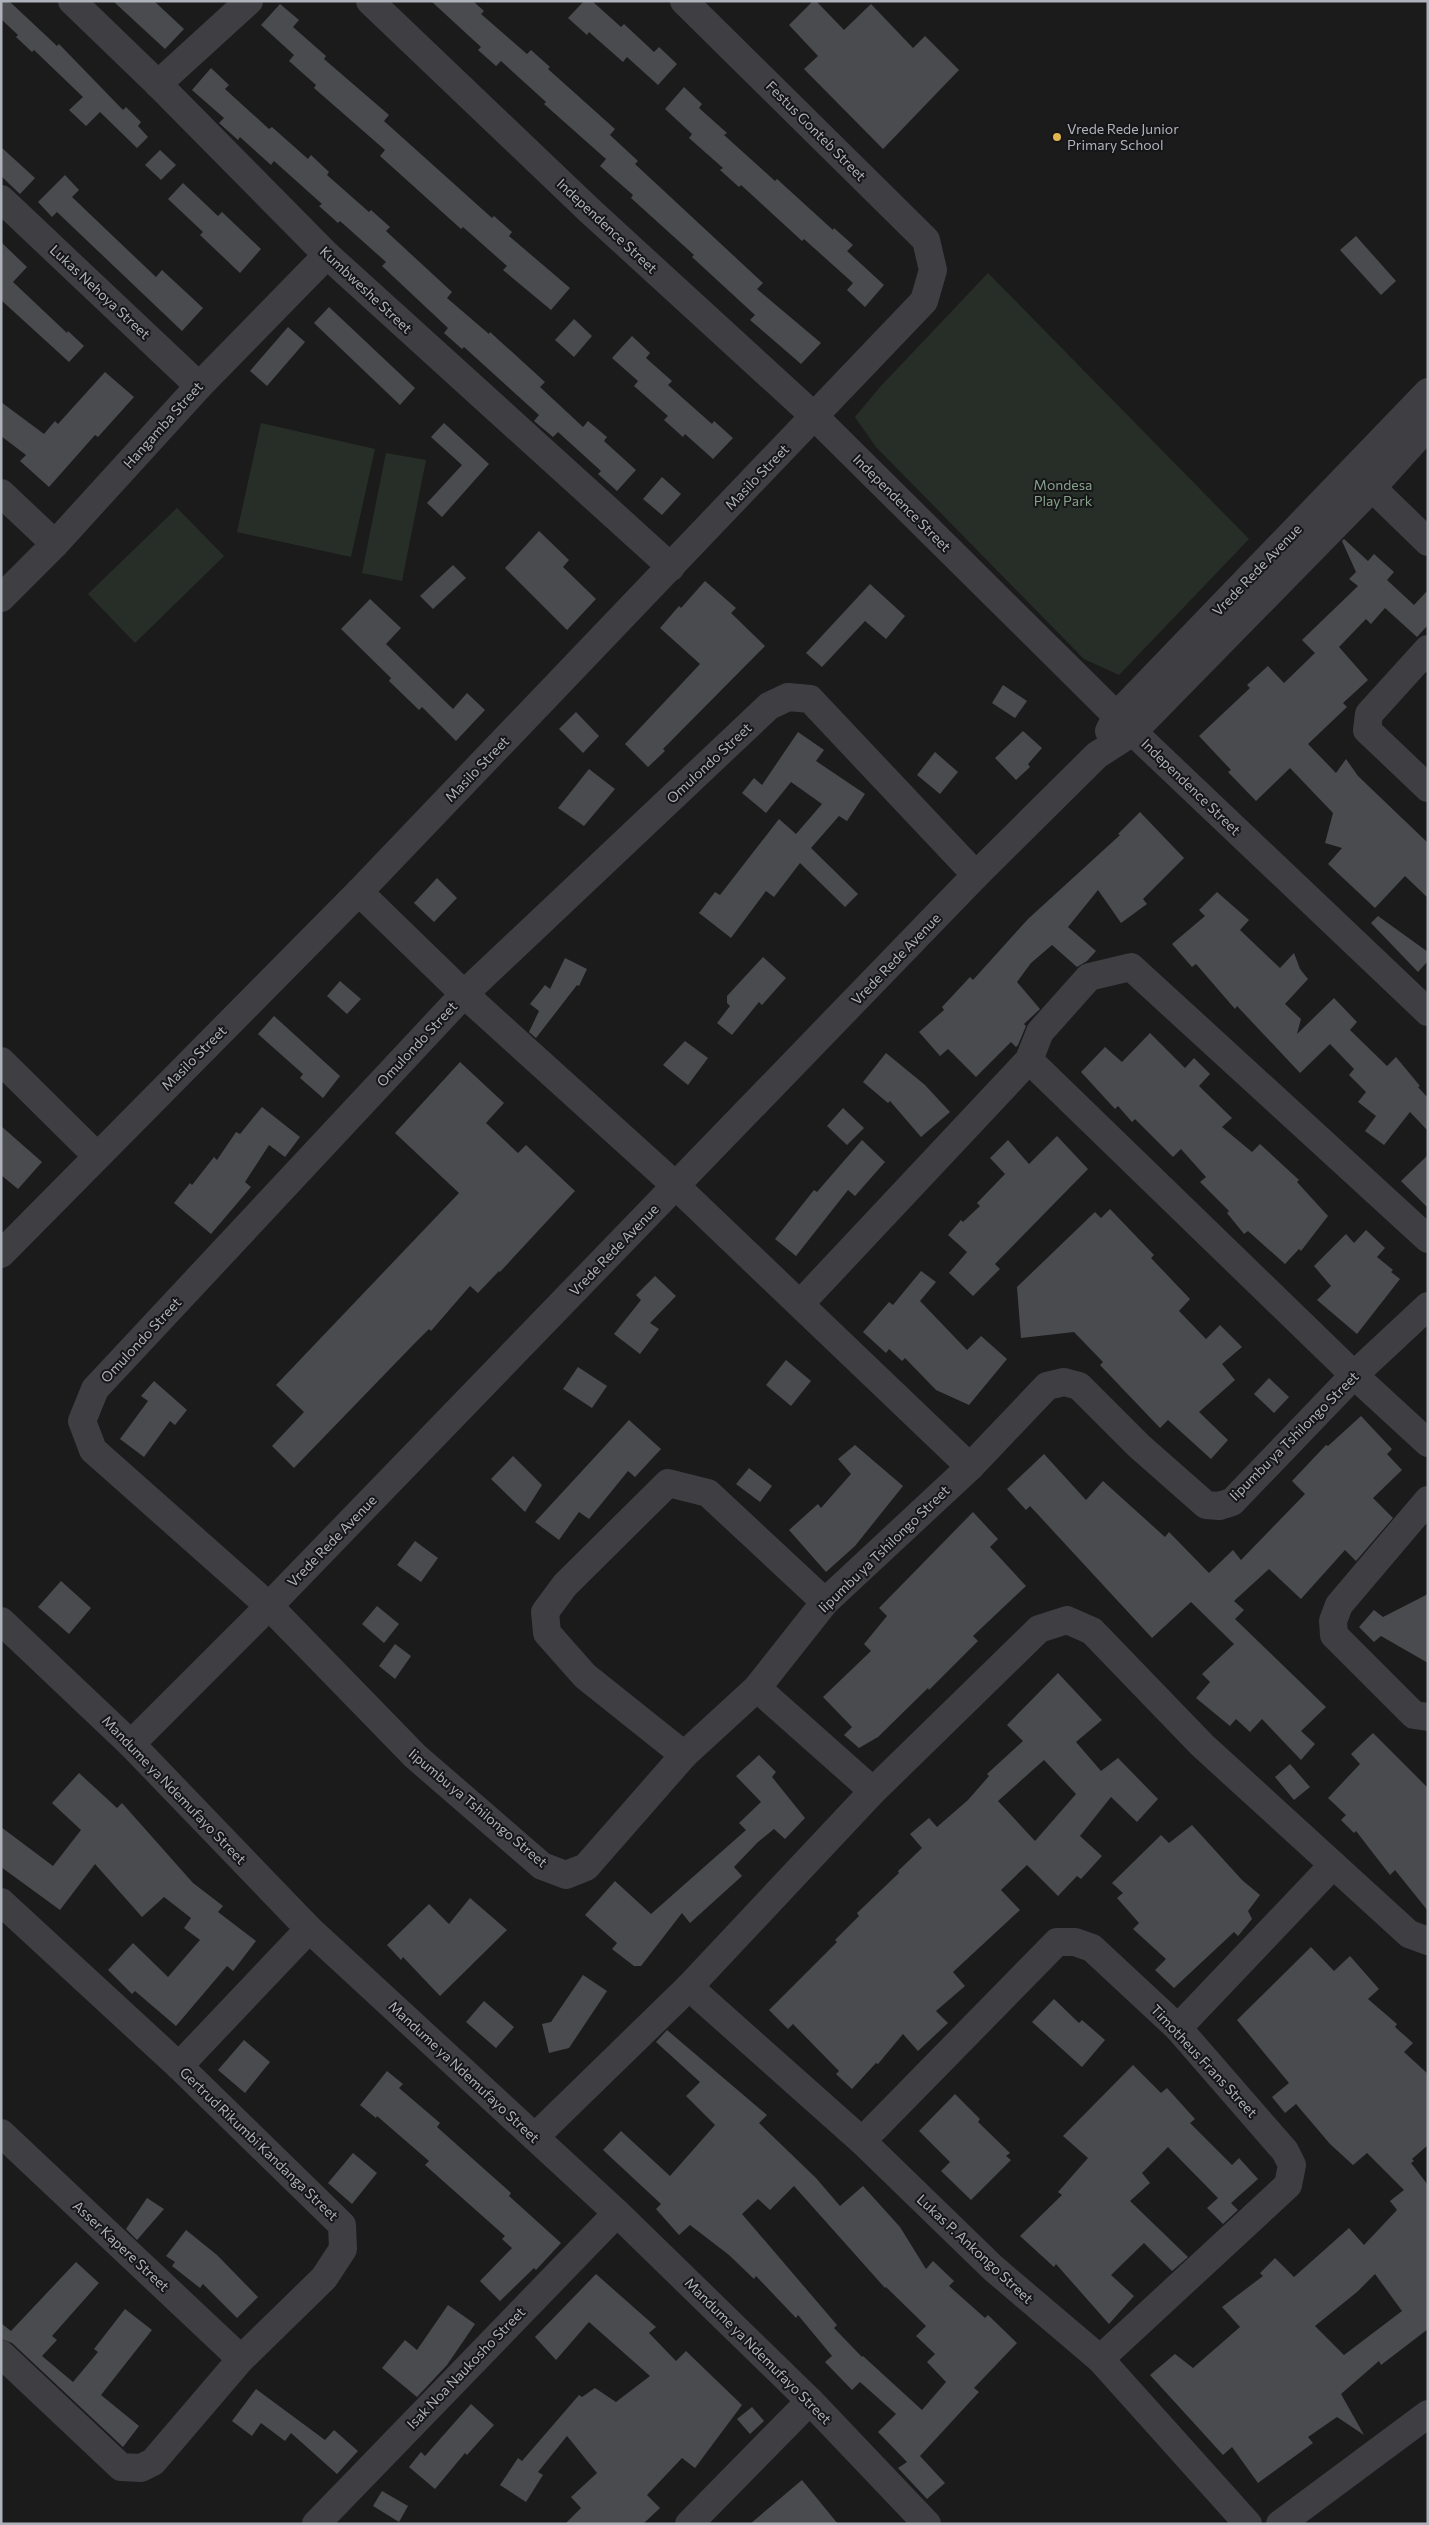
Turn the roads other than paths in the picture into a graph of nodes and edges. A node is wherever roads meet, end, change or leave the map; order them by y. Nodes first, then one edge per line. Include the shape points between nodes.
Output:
1 (72, 1) edge
2 (249, 1) edge
3 (370, 1) edge
4 (684, 1) edge
5 (158, 84) junction
6 (1, 199) edge
7 (327, 255) junction
8 (933, 270) joint
9 (199, 386) junction
10 (1428, 392) edge
11 (814, 416) junction
12 (1428, 426) edge
13 (1363, 479) junction
14 (1, 493) edge
15 (1428, 542) edge
16 (55, 544) junction
17 (671, 567) junction
18 (1, 598) edge
19 (1428, 649) edge
20 (1125, 724) junction
21 (1428, 788) edge
22 (976, 875) junction
23 (359, 892) junction
24 (464, 994) junction
25 (1428, 1012) edge
26 (1029, 1060) junction
27 (1, 1061) edge
28 (97, 1156) junction
29 (676, 1186) junction
30 (1428, 1239) edge
31 (1, 1254) edge
32 (800, 1304) junction
33 (1428, 1306) edge
34 (1354, 1375) junction
35 (1428, 1443) edge
36 (970, 1467) junction
37 (1428, 1500) edge
38 (825, 1602) junction
39 (269, 1606) junction
40 (1, 1621) edge
41 (757, 1688) junction
42 (1428, 1717) edge
43 (131, 1744) junction
44 (684, 1755) junction
45 (874, 1791) junction
46 (1333, 1865) junction
47 (1, 1902) edge
48 (310, 1929) junction
49 (1428, 1941) edge
50 (689, 1987) junction
51 (1178, 2028) junction
52 (179, 2066) junction
53 (1, 2133) edge
54 (535, 2137) junction
55 (862, 2141) junction
56 (617, 2213) junction
57 (1, 2354) edge
58 (241, 2359) junction
59 (1100, 2359) junction
60 (810, 2401) junction
61 (1428, 2414) edge
62 (316, 2524) edge
63 (689, 2524) edge
64 (927, 2524) edge
65 (1248, 2524) edge
66 (1280, 2524) edge

1 - 5 street, Kumbweshe Street
2 - 5 street
3 - 11 street, Independence Street via 589,210
4 - 8 street, Festus Gonteb Street via 926,240
5 - 7 street, Kumbweshe Street
6 - 9 street, Lukas Nehoya Street
7 - 9 street, Hangamba Street
7 - 17 street, Kumbweshe Street
8 - 11 street, Masilo Street via 924,301
9 - 16 street, Hangamba Street
10 - 13 street, Vrede Rede Avenue
11 - 17 street, Masilo Street
11 - 20 street, Independence Street
12 - 13 street, Vrede Rede Avenue
13 - 15 street
13 - 20 street, Vrede Rede Avenue
14 - 16 street
16 - 18 street, Hangamba Street
17 - 23 street, Masilo Street
19 - 21 street via 1369,714 1367,730
20 - 22 street, Vrede Rede Avenue
20 - 25 street, Independence Street
22 - 24 street, Omulondo Street via 810,699 788,697 769,706
22 - 29 street, Vrede Rede Avenue
23 - 24 street
23 - 28 street, Masilo Street
24 - 29 street
24 - 39 street, Omulondo Street via 95,1389 82,1421 93,1450
26 - 30 street via 1040,1032 1089,977 1130,968
26 - 32 street
26 - 34 street
27 - 28 street
28 - 31 street, Masilo Street
29 - 32 street
29 - 39 street, Vrede Rede Avenue
32 - 36 street
33 - 34 street, Iipumbu ya Tshilongo Street
34 - 35 street
34 - 36 street, Iipumbu ya Tshilongo Street via 1232,1502 1219,1506 1206,1505 1139,1446 1079,1386 1064,1382 1048,1386
36 - 38 street, Iipumbu ya Tshilongo Street
37 - 42 street via 1338,1605 1333,1621 1334,1635 1371,1674 1414,1715
38 - 41 street, Iipumbu ya Tshilongo Street
38 - 44 street via 708,1493 668,1483 565,1585 545,1612 547,1633 584,1676
39 - 43 street, Vrede Rede Avenue
39 - 44 street, Iipumbu ya Tshilongo Street via 415,1756 542,1866 566,1875 586,1867
40 - 43 street, Mandume ya Ndemufayo Street
41 - 44 street, Iipumbu ya Tshilongo Street
41 - 45 street
43 - 48 street, Mandume ya Ndemufayo Street
45 - 46 street via 1039,1629 1067,1620 1092,1631 1202,1745
45 - 50 street
46 - 49 street via 1409,1934
46 - 51 street
47 - 52 street, Gertrud Rikumbi Kandanga Street
48 - 52 street
48 - 54 street, Mandume ya Ndemufayo Street
50 - 54 street
50 - 55 street, Lukas P. Ankongo Street
51 - 55 street, Timotheus Frans Street via 1092,1948 1075,1942 1056,1942
51 - 59 street, Timotheus Frans Street via 1285,2151 1292,2165 1288,2185
52 - 58 street, Gertrud Rikumbi Kandanga Street via 342,2225 343,2248 324,2278
53 - 58 street, Asser Kapere Street
54 - 56 street, Mandume ya Ndemufayo Street
55 - 59 street, Lukas P. Ankongo Street via 993,2268
56 - 60 street, Mandume ya Ndemufayo Street
56 - 62 street, Isak Noa Naukosho Street
57 - 58 street, Gertrud Rikumbi Kandanga Street via 121,2467 141,2468 152,2462
59 - 65 street, Lukas P. Ankongo Street
60 - 63 street
60 - 64 street, Mandume ya Ndemufayo Street
61 - 66 street

